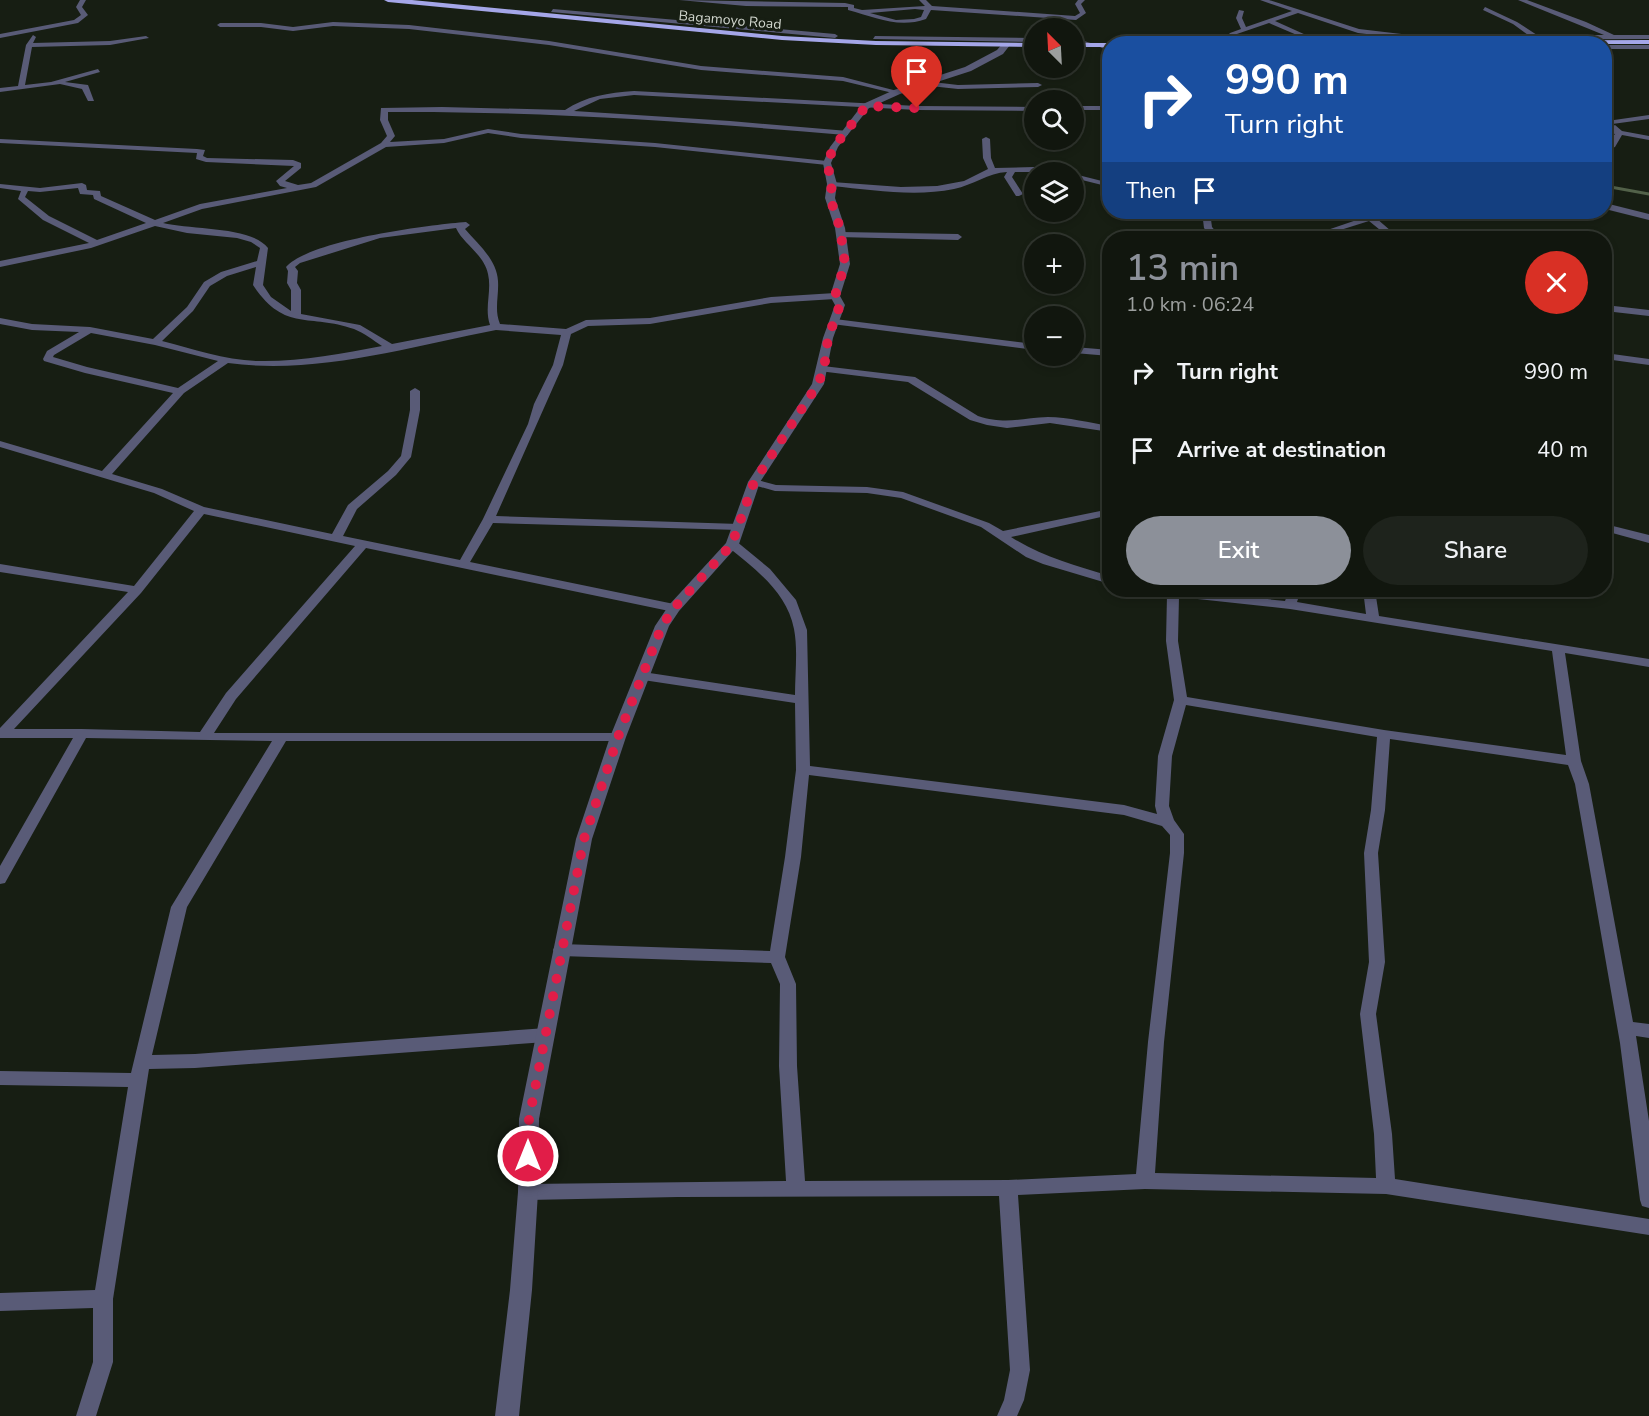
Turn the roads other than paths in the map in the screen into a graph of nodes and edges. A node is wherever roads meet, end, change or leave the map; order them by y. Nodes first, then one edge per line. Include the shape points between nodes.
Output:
1 (84, 0) edge
2 (388, 0) edge
3 (682, 0) edge
4 (890, 0) edge
5 (922, 0) edge
6 (1082, 0) edge
7 (1263, 0) edge
8 (1521, 0) edge
9 (1022, 4) dead end
10 (720, 7) edge
11 (903, 7) junction
12 (927, 8) junction
13 (1485, 9) dead end
14 (860, 11) junction
15 (1242, 11) dead end
16 (1299, 11) junction
17 (1020, 14) junction
18 (1269, 21) junction
19 (219, 25) dead end
20 (710, 28) junction
21 (36, 29) junction
22 (1244, 29) junction
23 (0, 36) edge
24 (835, 36) dead end
25 (1230, 36) edge
26 (1306, 36) edge
27 (1401, 36) edge
28 (1534, 36) edge
29 (1609, 36) edge
30 (1649, 37) edge
31 (146, 38) dead end
32 (875, 38) dead end
33 (1613, 38) joint
34 (1024, 40) edge
35 (970, 42) junction
36 (1084, 42) edge
37 (1612, 42) edge
38 (1630, 42) junction
39 (1649, 42) edge
40 (29, 45) junction
41 (1006, 45) junction
42 (1024, 45) edge
43 (1084, 45) edge
44 (1096, 45) junction
45 (1102, 45) edge
46 (1102, 47) edge
47 (1612, 47) edge
48 (1649, 47) edge
49 (98, 71) dead end
50 (924, 83) junction
51 (51, 84) junction
52 (1038, 85) dead end
53 (21, 87) junction
54 (0, 90) edge
55 (897, 92) junction
56 (91, 99) dead end
57 (866, 106) junction
58 (1084, 108) edge
59 (1102, 108) edge
60 (1024, 109) edge
61 (566, 113) junction
62 (1649, 117) edge
63 (1612, 124) edge
64 (1612, 128) edge
65 (845, 133) junction
66 (1620, 133) junction
67 (1649, 138) edge
68 (986, 139) dead end
69 (0, 141) edge
70 (384, 145) junction
71 (1612, 145) edge
72 (827, 163) junction
73 (992, 170) junction
74 (1012, 170) junction
75 (1024, 170) edge
76 (1084, 178) edge
77 (1102, 183) edge
78 (832, 184) junction
79 (0, 186) edge
80 (26, 188) junction
81 (301, 189) junction
82 (1019, 194) dead end
83 (1612, 208) edge
84 (1649, 216) edge
85 (1368, 219) edge
86 (1372, 219) edge
87 (151, 224) junction
88 (1330, 231) edge
89 (1387, 231) edge
90 (841, 235) junction
91 (958, 237) dead end
92 (98, 243) junction
93 (260, 263) junction
94 (0, 264) edge
95 (835, 296) junction
96 (1612, 310) edge
97 (1649, 313) edge
98 (296, 317) junction
99 (0, 321) edge
100 (835, 322) junction
101 (496, 327) junction
102 (90, 330) junction
103 (567, 332) junction
104 (155, 342) junction
105 (1024, 346) edge
106 (389, 347) junction
107 (1084, 351) edge
108 (1102, 352) edge
109 (1612, 357) edge
110 (226, 360) junction
111 (1649, 362) edge
112 (824, 369) junction
113 (180, 391) junction
114 (415, 391) dead end
115 (1102, 428) edge
116 (0, 444) edge
117 (104, 476) junction
118 (754, 482) junction
119 (201, 510) junction
120 (1102, 514) edge
121 (489, 519) junction
122 (739, 527) junction
123 (1612, 529) edge
124 (1003, 535) junction
125 (336, 538) junction
126 (1649, 539) edge
127 (364, 543) junction
128 (732, 544) junction
129 (464, 563) junction
130 (0, 568) edge
131 (1102, 578) edge
132 (137, 590) junction
133 (1173, 597) edge
134 (1231, 597) edge
135 (1293, 597) edge
136 (1370, 597) edge
137 (1290, 605) junction
138 (674, 608) junction
139 (1373, 618) junction
140 (1558, 650) junction
141 (1649, 663) edge
142 (643, 676) junction
143 (801, 700) junction
144 (1181, 700) junction
145 (82, 733) junction
146 (1, 734) edge
147 (1384, 734) junction
148 (204, 737) junction
149 (282, 737) junction
150 (618, 737) junction
151 (1574, 761) junction
152 (803, 770) junction
153 (1167, 822) junction
154 (0, 879) edge
155 (561, 950) junction
156 (777, 957) junction
157 (1626, 1028) junction
158 (1649, 1031) edge
159 (546, 1035) junction
160 (142, 1062) junction
161 (0, 1078) edge
162 (138, 1080) junction
163 (1145, 1181) junction
164 (1386, 1186) junction
165 (1008, 1188) junction
166 (796, 1190) junction
167 (528, 1192) junction
168 (1649, 1200) edge
169 (1649, 1227) edge
170 (103, 1299) junction
171 (0, 1302) edge
172 (86, 1416) edge
173 (507, 1416) edge
174 (1007, 1416) edge

1 - 21 street via 79,7 83,18
2 - 20 highway, Bagamoyo Road via 553,11
3 - 10 street
4 - 11 street
5 - 12 street via 928,3
6 - 17 street via 1078,4 1083,13 1076,18
7 - 16 street
8 - 29 street
9 - 17 street
10 - 14 street via 833,4
10 - 20 street
11 - 12 street
11 - 14 street
12 - 14 street via 924,18 911,21 887,21
12 - 17 street via 956,5
13 - 28 street
15 - 22 street via 1239,18
16 - 18 street
16 - 27 street via 1358,31
18 - 22 street
18 - 26 street
19 - 55 street via 292,29 333,24 409,27 549,43 702,68 843,79
20 - 24 street
20 - 35 highway, Bagamoyo Road via 832,41
21 - 23 street
21 - 40 street
22 - 25 street
30 - 33 street
31 - 40 street
32 - 35 street
33 - 38 street
34 - 35 street
35 - 41 highway, Bagamoyo Road
36 - 44 street
37 - 38 highway
38 - 39 highway
40 - 53 street
41 - 42 highway, Bagamoyo Road
41 - 50 street via 968,69
43 - 44 highway
44 - 45 highway
44 - 46 street
47 - 48 street
49 - 51 street
50 - 52 street via 958,87
50 - 55 street
51 - 53 street
51 - 56 street via 85,87
53 - 54 street
55 - 57 street
57 - 60 street
57 - 61 street via 634,93 584,100
57 - 65 street
58 - 59 street
61 - 65 street
61 - 70 street via 384,110 391,136
62 - 63 street
64 - 66 street
65 - 72 street
66 - 67 street
66 - 71 street
68 - 73 street via 984,147
69 - 81 street via 197,151 206,160 293,162 297,168 281,183
70 - 72 street via 444,141 488,131
70 - 81 street
72 - 78 street
73 - 74 street
73 - 78 street via 966,183 930,188
74 - 75 street
74 - 82 street via 1008,177
76 - 77 street
78 - 90 street via 830,198
79 - 80 street
80 - 87 street via 82,185 83,192 97,193 97,197
80 - 92 street via 21,197 27,204
81 - 87 street via 201,207
83 - 84 street
85 - 88 street
86 - 89 street
87 - 92 street
87 - 93 street via 235,235 260,243 264,248
90 - 91 street
90 - 95 street via 845,264
92 - 94 street
93 - 98 street via 258,285 265,298
93 - 104 street via 224,274 207,284 190,309
95 - 100 street via 840,305
95 - 103 street via 771,300 635,323 586,323
96 - 97 street
98 - 101 street via 296,290 290,267 297,261 355,241 406,230 466,225 460,229 490,266 490,313
98 - 106 street via 356,327
99 - 102 street
100 - 105 street
100 - 112 street via 828,338
101 - 103 street
101 - 106 street
102 - 104 street
102 - 113 street via 50,353 48,359
103 - 121 street via 558,365
104 - 110 street
106 - 110 street via 295,363
107 - 108 street
109 - 111 street
110 - 113 street
112 - 115 street via 911,379 987,422 1007,425 1050,420
112 - 118 street
113 - 117 street
114 - 125 street via 406,457 352,507
116 - 117 street
117 - 119 street via 158,491
118 - 122 street
118 - 124 street via 776,488 867,490 903,495
119 - 125 street
119 - 132 street
120 - 124 street
121 - 122 street
121 - 129 street
122 - 128 street
123 - 126 street
124 - 131 street via 1047,561
125 - 127 street
127 - 129 street
127 - 148 street via 231,696
128 - 138 street
128 - 143 street via 766,572 792,603 801,630
129 - 138 street
130 - 132 street
132 - 146 street
133 - 144 street via 1172,641
134 - 137 street
135 - 137 street
136 - 139 street
137 - 139 street
138 - 142 street via 662,626
139 - 140 street
140 - 141 street
140 - 151 street
142 - 143 street
142 - 150 street
143 - 152 street
144 - 147 street
144 - 153 street via 1165,756 1162,807
145 - 146 street
145 - 148 street
145 - 154 street
147 - 151 street
147 - 164 street via 1371,854 1377,962 1368,1014
148 - 149 street
149 - 150 street
149 - 160 street via 179,907
150 - 155 street via 584,839
151 - 157 street via 1582,784
152 - 153 street via 1124,810
152 - 156 street
153 - 163 street via 1177,834 1177,853
155 - 156 street
155 - 159 street
156 - 166 street via 788,984 788,1066
157 - 158 street
157 - 168 street
159 - 160 street
159 - 167 street via 529,1119
160 - 162 street
161 - 162 street
162 - 170 street
163 - 164 street
163 - 165 street
164 - 169 street
165 - 166 street
165 - 174 street via 1020,1370
166 - 167 street
167 - 173 street
170 - 171 street
170 - 172 street via 103,1362

